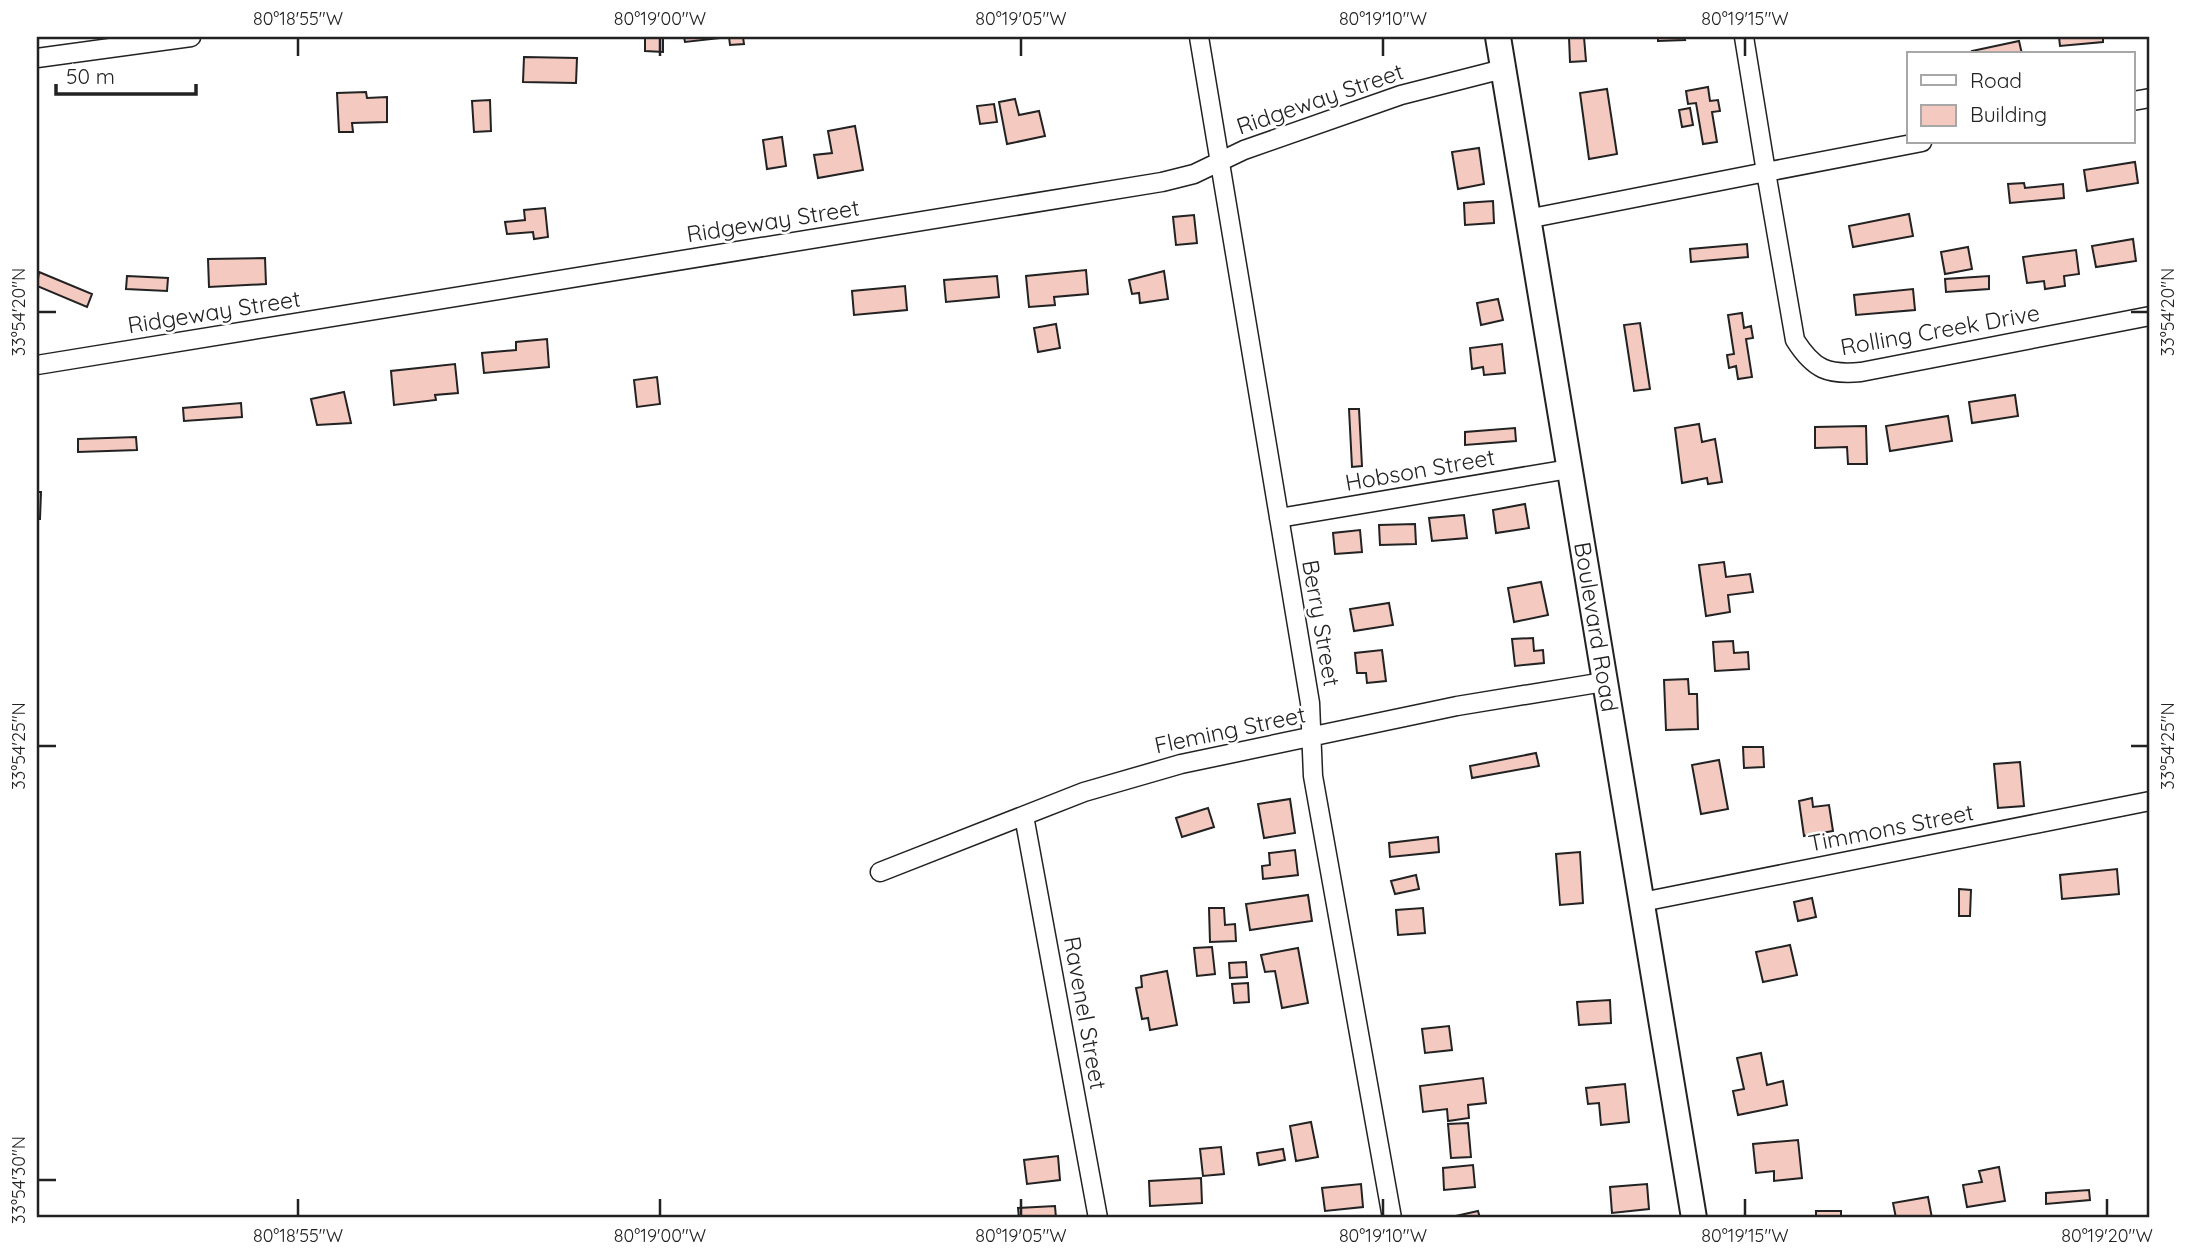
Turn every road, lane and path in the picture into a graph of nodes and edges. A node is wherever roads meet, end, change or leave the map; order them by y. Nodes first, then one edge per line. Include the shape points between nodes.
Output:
1 (191, 37) edge
2 (1199, 37) edge
3 (1498, 37) edge
4 (1744, 37) edge
5 (37, 58) edge
6 (1503, 69) junction
7 (1912, 144) edge
8 (1220, 163) junction
9 (1766, 172) junction
10 (1527, 219) junction
11 (2150, 316) edge
12 (37, 365) edge
13 (1569, 469) junction
14 (1279, 519) junction
15 (1604, 682) junction
16 (1312, 737) junction
17 (2150, 801) edge
18 (1024, 816) junction
19 (880, 872) dead end
20 (1642, 902) junction
21 (1098, 1218) edge
22 (1392, 1218) edge
23 (1693, 1218) edge

1 - 5 street
2 - 8 street, Berry Street
3 - 6 street, Boulevard Road
4 - 9 street, Rolling Creek Drive
6 - 8 street, Ridgeway Street via 1401,95 1255,146
6 - 10 street, Boulevard Road
7 - 9 street
8 - 12 street, Ridgeway Street via 1194,174 1112,191
8 - 14 street, Berry Street
9 - 10 street
9 - 11 street, Rolling Creek Drive via 1795,340 1802,352 1828,372 1861,372
10 - 13 street, Boulevard Road
13 - 14 street, Hobson Street
13 - 15 street, Boulevard Road
14 - 16 street, Berry Street
15 - 16 street, Fleming Street via 1457,706
15 - 20 street, Boulevard Road
16 - 18 street, Fleming Street via 1147,773
16 - 22 street, Berry Street via 1313,776
17 - 20 street, Timmons Street
18 - 19 street, Fleming Street
18 - 21 street, Ravenel Street
20 - 23 street, Boulevard Road

